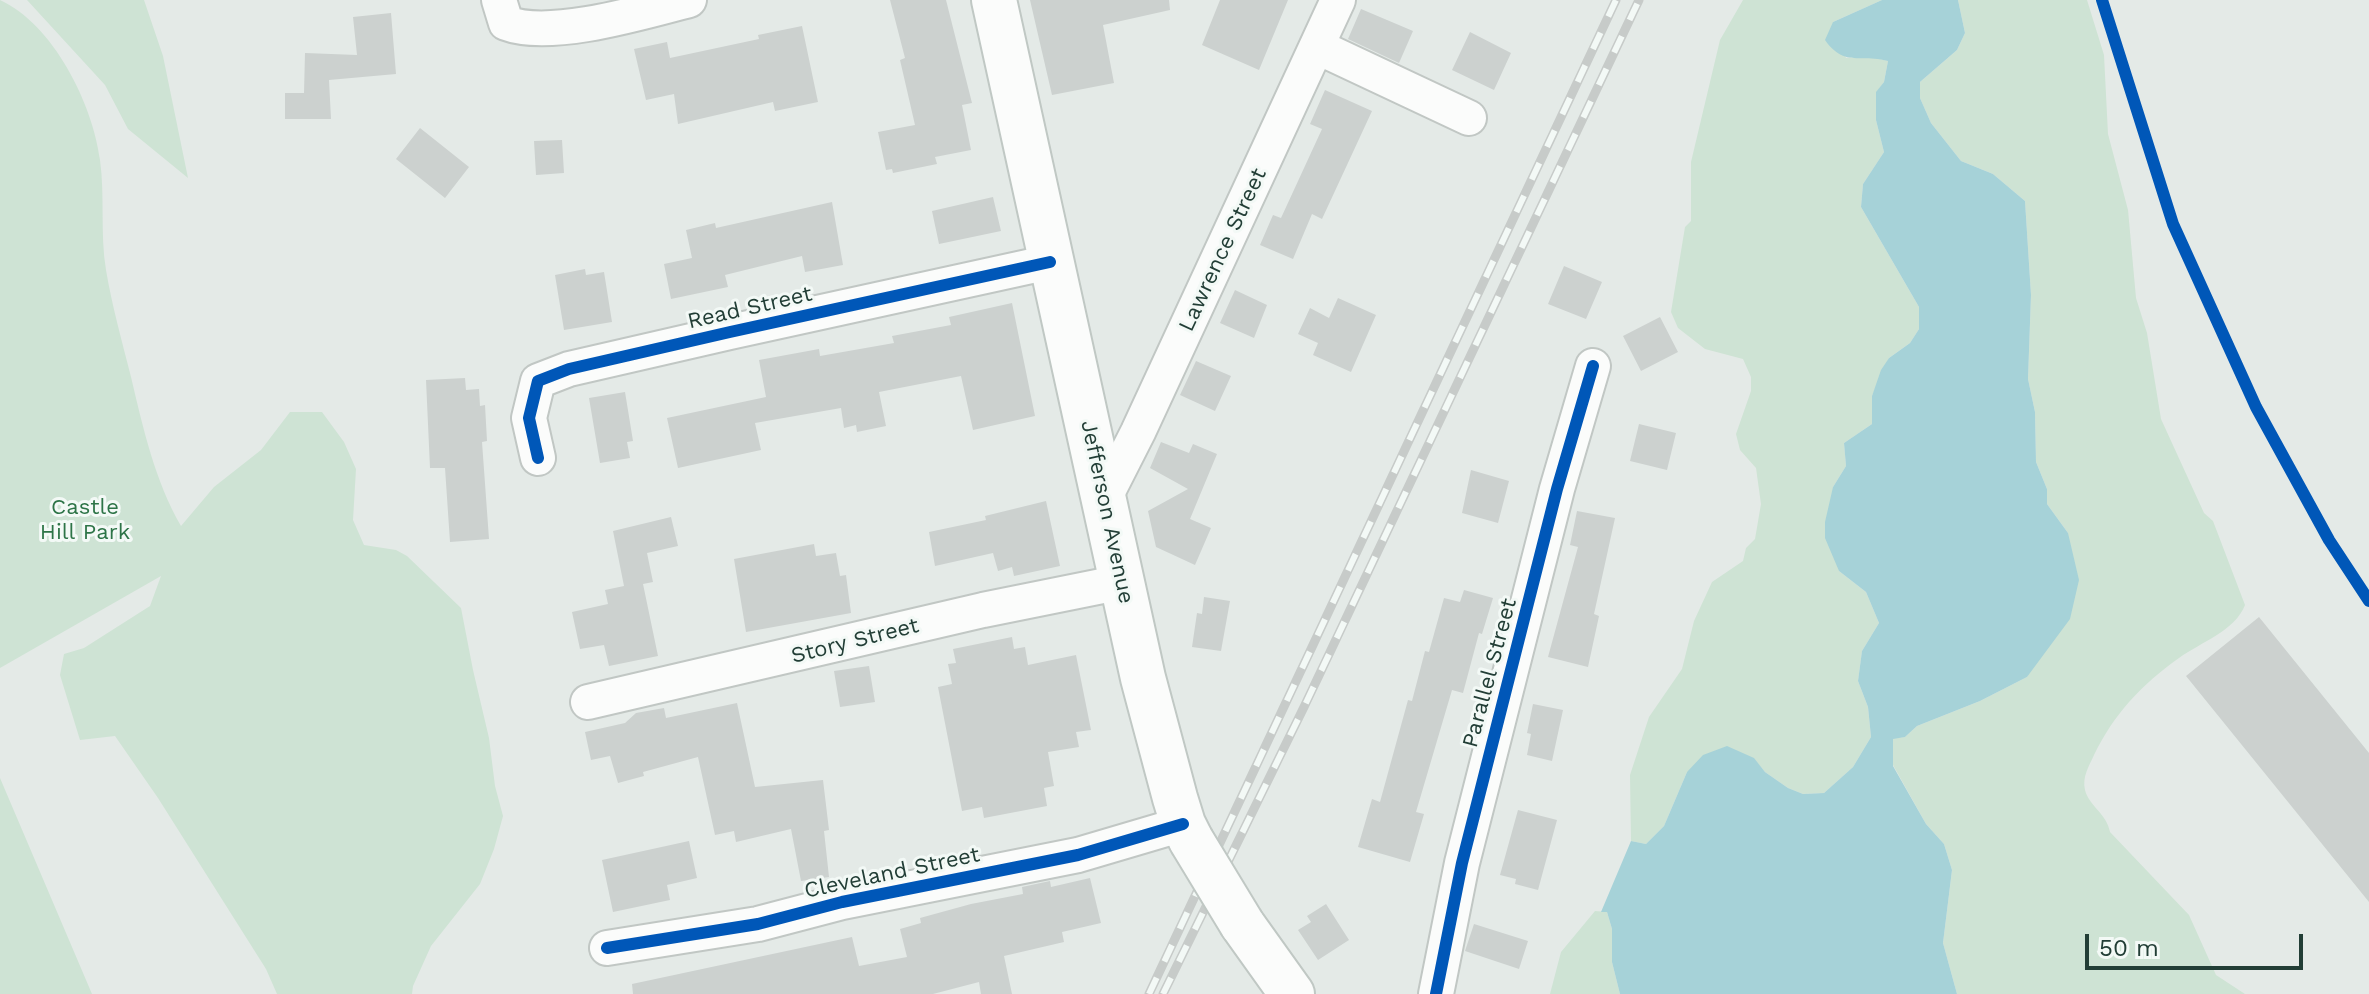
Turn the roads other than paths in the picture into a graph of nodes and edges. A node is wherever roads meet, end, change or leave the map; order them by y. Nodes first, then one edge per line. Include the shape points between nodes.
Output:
1 (499, 0) edge
2 (689, 0) edge
3 (994, 0) edge
4 (1338, 0) edge
5 (1318, 47) junction
6 (1469, 118) dead end
7 (1050, 262) junction
8 (1593, 366) dead end
9 (538, 458) dead end
10 (1104, 499) junction
11 (1122, 582) junction
12 (588, 702) dead end
13 (1187, 832) junction
14 (607, 948) dead end
15 (1292, 994) edge
16 (1436, 994) edge

1 - 2 street via 506,23 545,29
3 - 7 main road, Jefferson Avenue
4 - 5 street, Lawrence Street
5 - 6 street
5 - 10 street, Lawrence Street
7 - 9 street, Read Street via 569,369 538,381 529,418
7 - 10 main road, Jefferson Avenue
8 - 16 street, Parallel Street via 1465,848
10 - 11 main road, Jefferson Avenue
11 - 12 street, Story Street
11 - 13 main road, Jefferson Avenue
13 - 14 street, Cleveland Street via 758,924
13 - 15 main road, Jefferson Avenue, bridge

